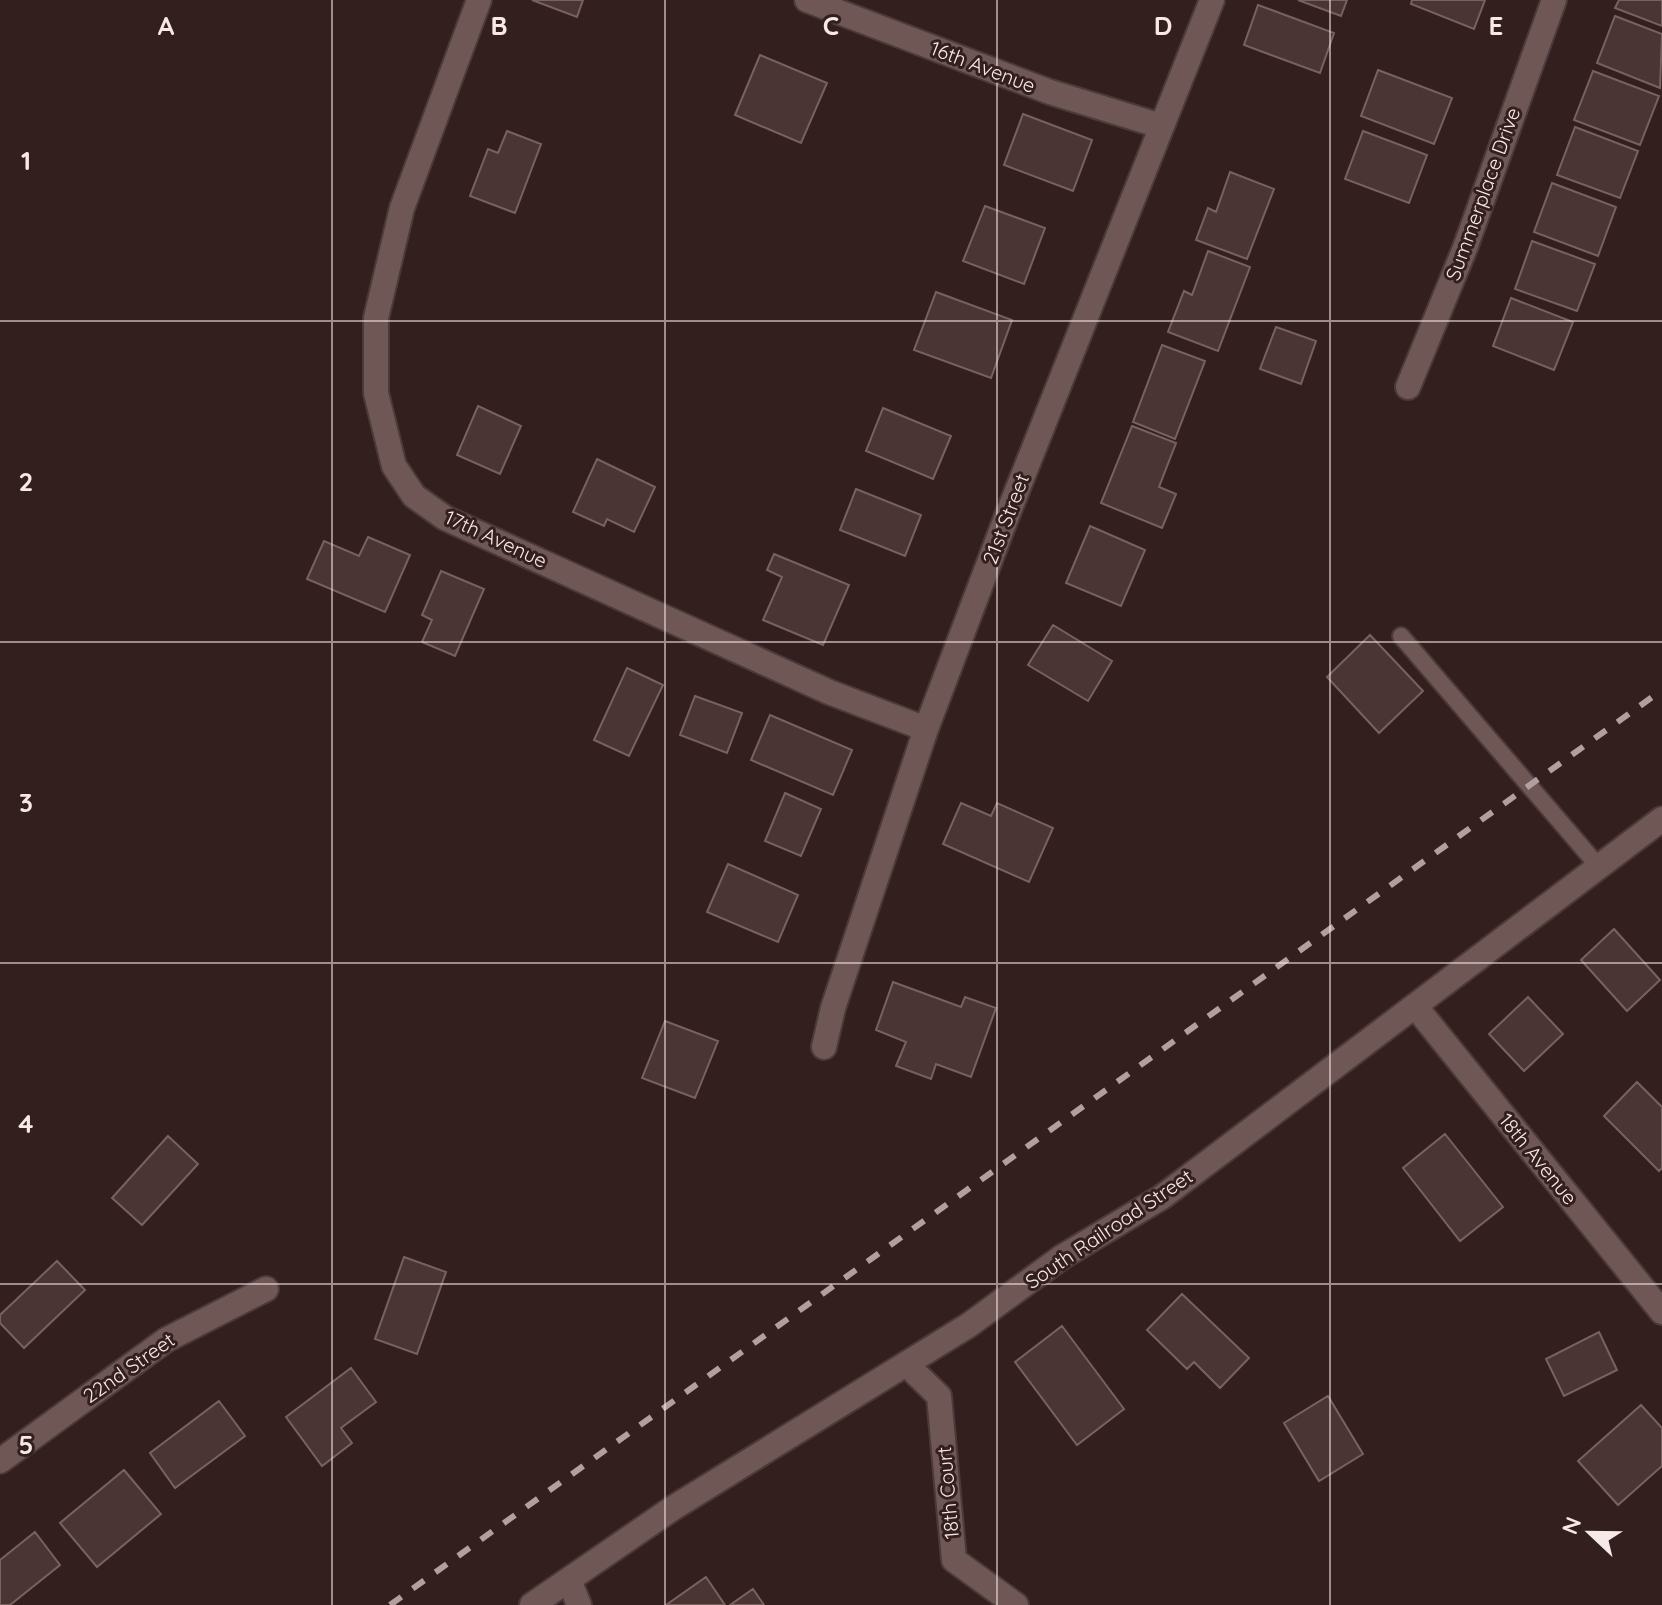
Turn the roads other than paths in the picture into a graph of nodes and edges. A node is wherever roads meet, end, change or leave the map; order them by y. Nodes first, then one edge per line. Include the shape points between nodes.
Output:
1 (479, 0) edge
2 (807, 0) edge
3 (1212, 0) edge
4 (1554, 0) edge
5 (1161, 126) junction
6 (1408, 387) dead end
7 (1401, 636) dead end
8 (926, 729) junction
9 (1662, 819) edge
10 (1599, 867) junction
11 (1415, 1006) junction
12 (824, 1047) dead end
13 (266, 1289) dead end
14 (1662, 1312) edge
15 (906, 1364) junction
16 (3, 1454) edge
17 (569, 1580) junction
18 (532, 1605) edge
19 (579, 1605) edge
20 (1016, 1605) edge

1 - 8 street, 17th Avenue via 402,208 376,318 376,393 394,466 414,496 445,518 829,692
2 - 5 street, 16th Avenue via 1050,92
3 - 5 street, 21st Street
4 - 6 street, Summerplace Drive via 1465,248
5 - 8 street, 21st Street
7 - 10 lane
8 - 12 street, 21st Street
9 - 10 street, South Railroad Street
10 - 11 street, South Railroad Street
11 - 14 street, 18th Avenue
11 - 15 street, South Railroad Street via 1162,1197 1062,1257
13 - 16 street, 22nd Street via 166,1340
15 - 17 street, South Railroad Street via 673,1508
15 - 20 street, 18th Court via 939,1396 954,1560
17 - 18 street, South Railroad Street
17 - 19 street

